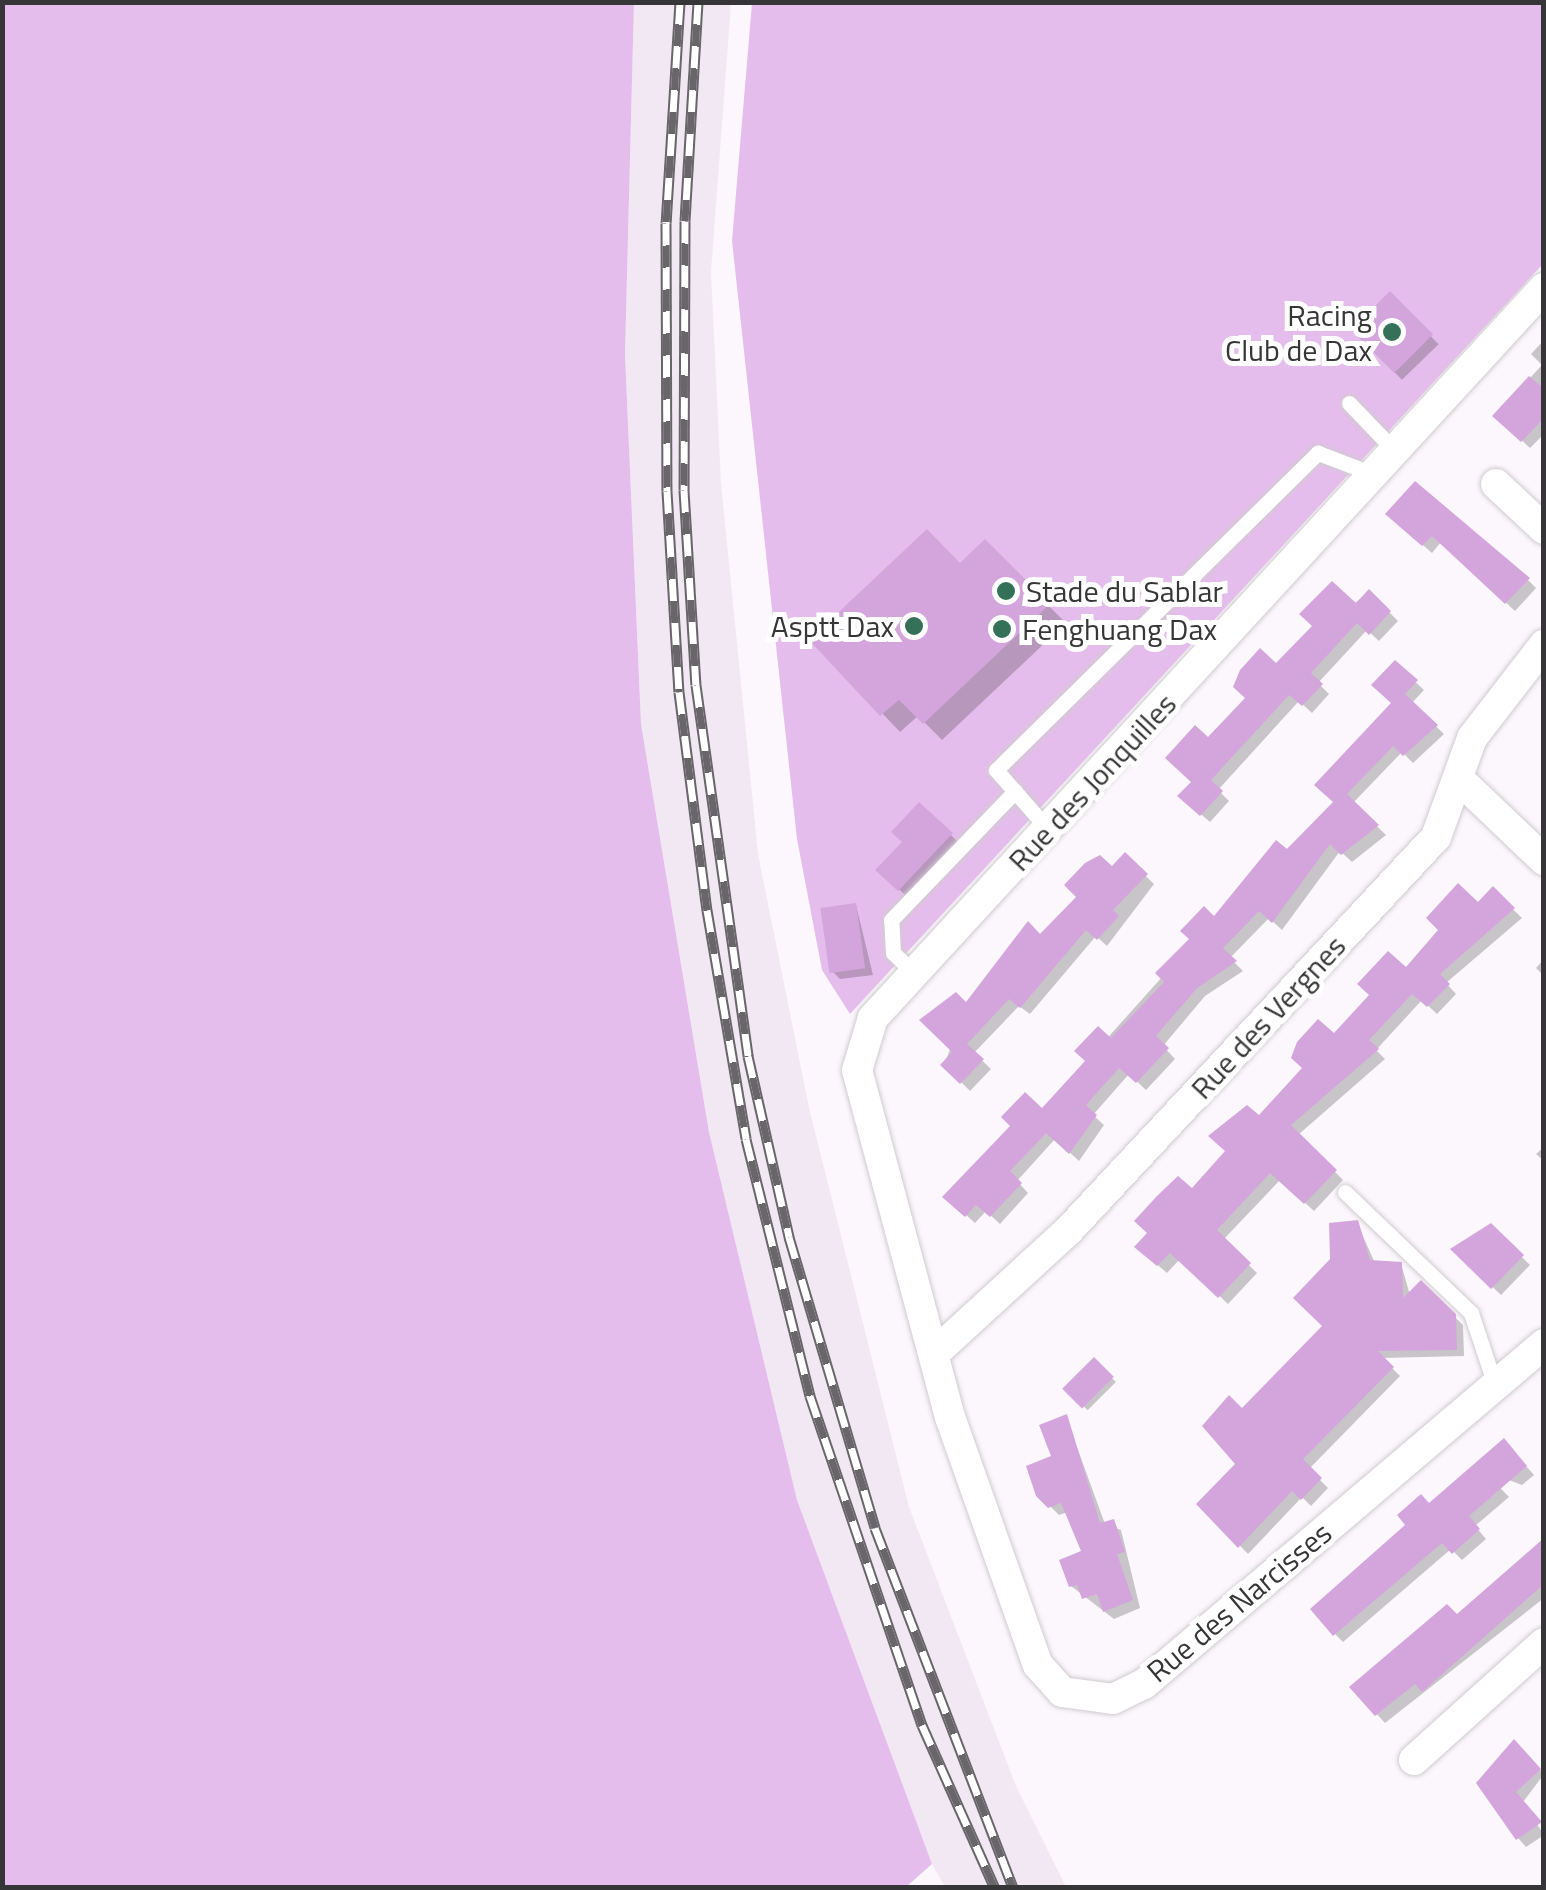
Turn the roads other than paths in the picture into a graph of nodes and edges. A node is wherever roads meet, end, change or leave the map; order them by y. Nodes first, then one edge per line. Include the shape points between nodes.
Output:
1 (1544, 288) edge
2 (1349, 403) dead end
3 (1386, 463) junction
4 (1496, 484) dead end
5 (1544, 529) edge
6 (1544, 644) edge
7 (1462, 781) junction
8 (1015, 791) junction
9 (1047, 828) junction
10 (1544, 860) edge
11 (915, 974) junction
12 (1345, 1192) dead end
13 (1544, 1344) edge
14 (937, 1351) junction
15 (1495, 1385) junction
16 (1544, 1643) edge
17 (1414, 1760) dead end

1 - 3 street, Rue des Jonquilles
2 - 3 lane
3 - 8 lane via 1318,454 996,770
3 - 9 street, Rue des Jonquilles
4 - 5 street
6 - 7 street, Rue des Vergnes via 1494,700
7 - 10 street
7 - 14 street, Rue des Vergnes via 1436,837 1068,1231
8 - 9 lane
8 - 11 lane via 891,920 893,954
9 - 11 street, Rue des Jonquilles
11 - 14 street, Rue des Jonquilles via 873,1018 856,1070
12 - 15 lane via 1471,1314
13 - 15 street, Rue des Narcisses
14 - 15 street, Rue des Narcisses via 950,1417 1038,1664 1062,1692 1088,1701 1144,1684
16 - 17 street

